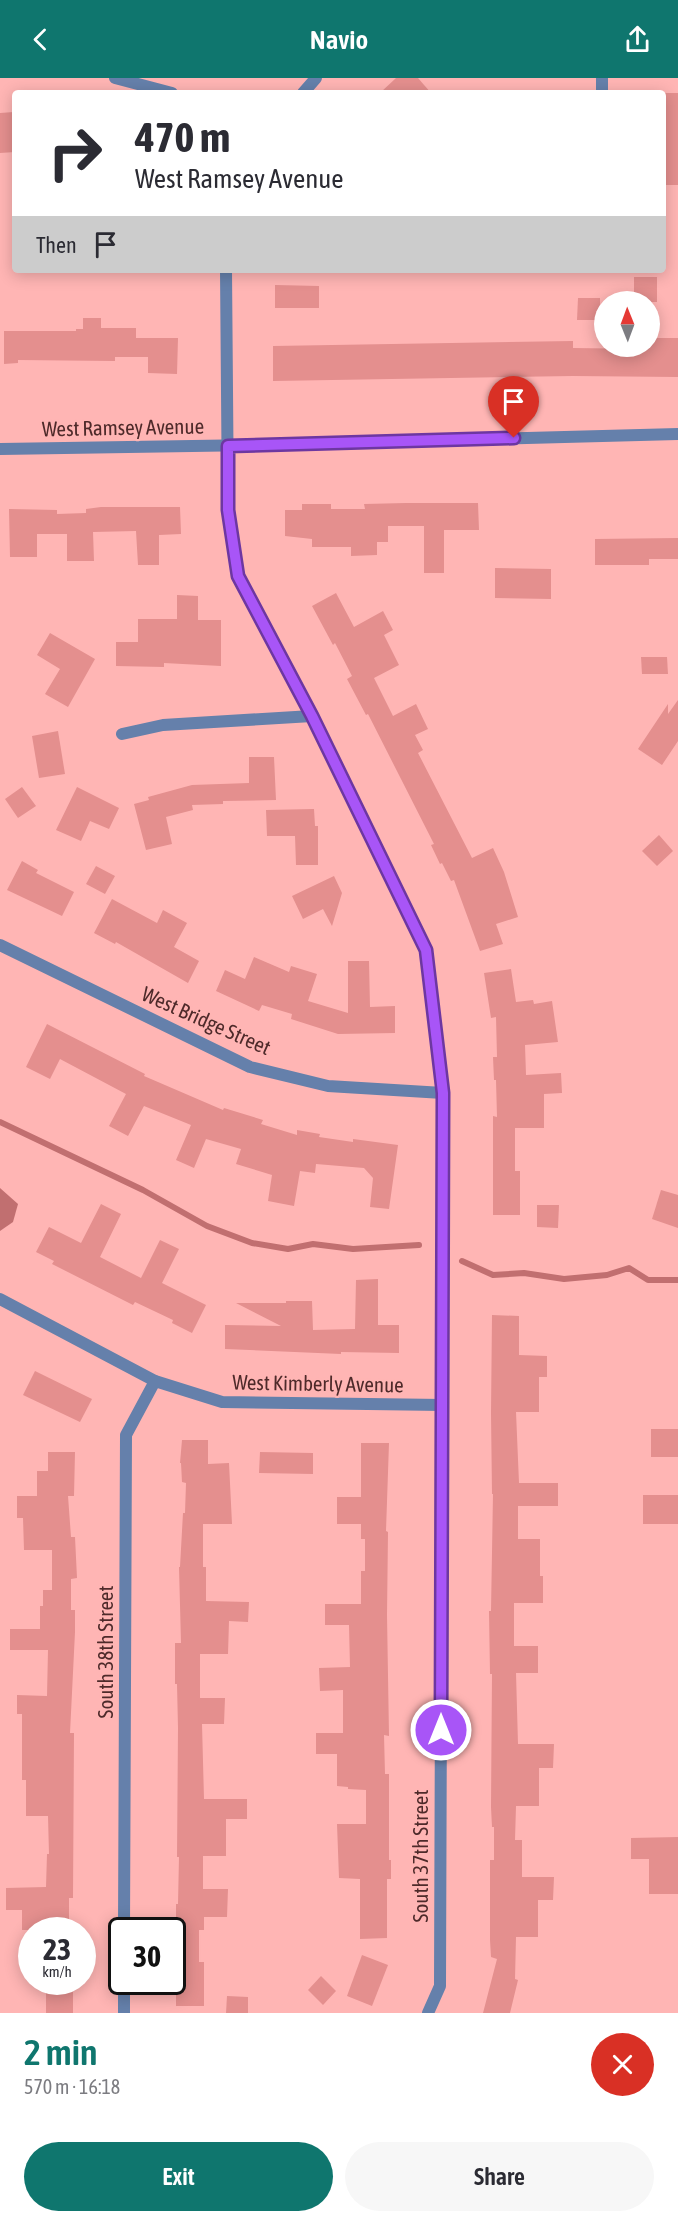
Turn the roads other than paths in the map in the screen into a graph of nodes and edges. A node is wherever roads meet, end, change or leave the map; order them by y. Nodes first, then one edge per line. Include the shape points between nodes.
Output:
1 (115, 78) edge
2 (316, 78) edge
3 (161, 90) edge
4 (306, 90) edge
5 (226, 273) edge
6 (678, 434) edge
7 (228, 446) junction
8 (0, 449) edge
9 (312, 716) junction
10 (122, 734) dead end
11 (0, 945) edge
12 (443, 1093) junction
13 (0, 1299) edge
14 (155, 1381) junction
15 (443, 1405) junction
16 (124, 1917) edge
17 (124, 1995) edge
18 (124, 2013) edge
19 (428, 2013) edge

1 - 3 street
2 - 4 street
5 - 7 street, South 37th Street
6 - 7 street, West Ramsey Avenue
7 - 8 street, West Ramsey Avenue
7 - 9 street, South 37th Street via 228,510 238,576
9 - 10 street via 163,725
9 - 12 street, South 37th Street via 426,950
11 - 12 street, West Bridge Street via 250,1066 328,1086
12 - 15 street, South 37th Street
13 - 14 street, West Kimberly Avenue
14 - 15 street, West Kimberly Avenue via 222,1402
14 - 16 street, South 38th Street via 126,1435
15 - 19 street, South 37th Street via 440,1986
17 - 18 street

